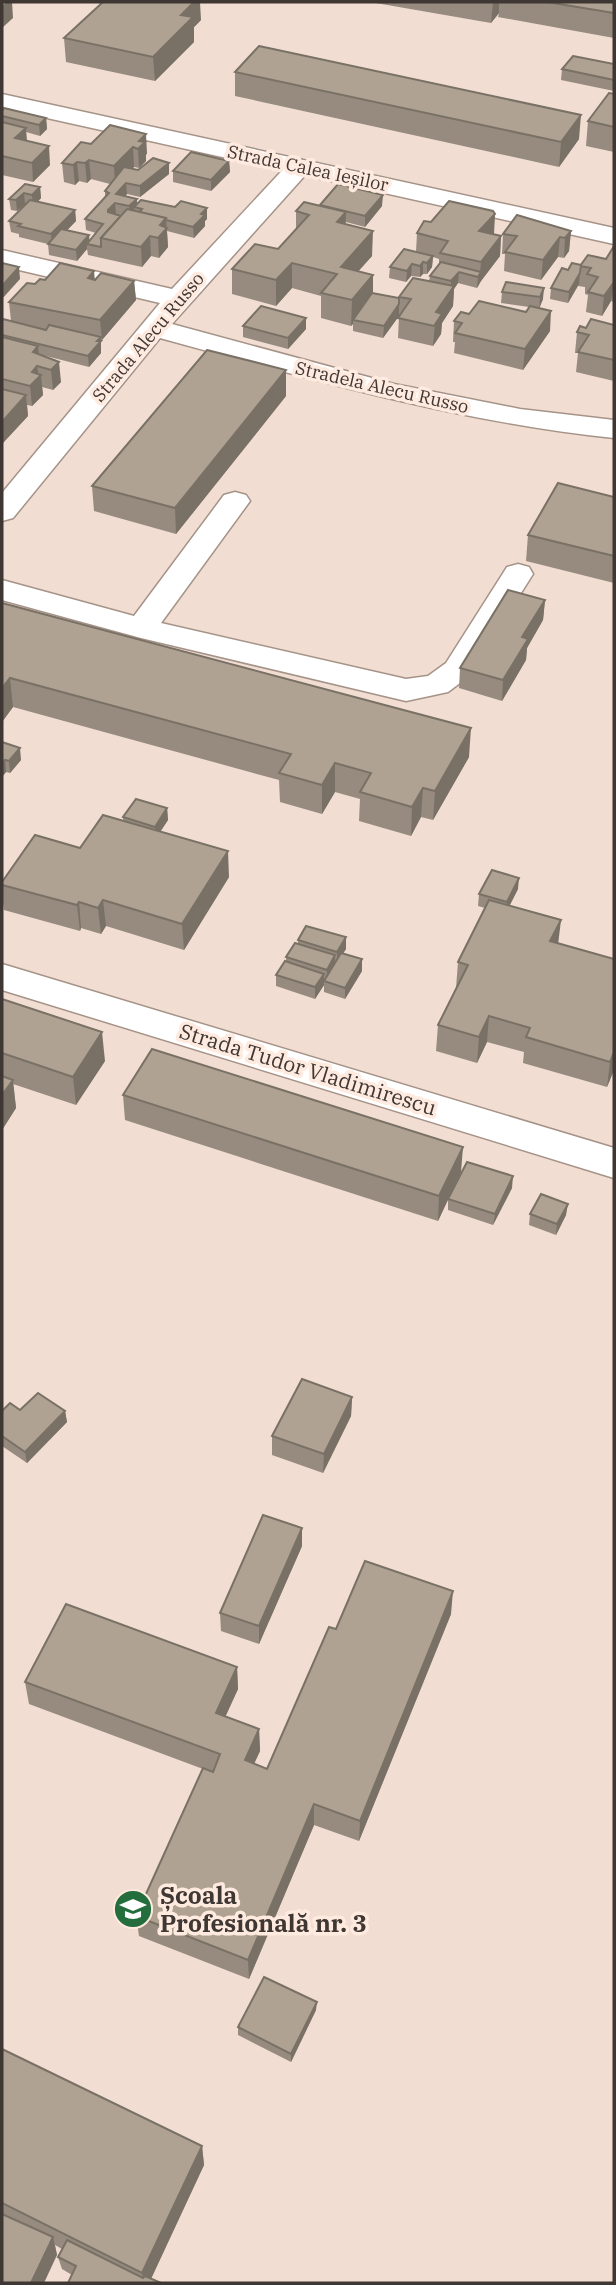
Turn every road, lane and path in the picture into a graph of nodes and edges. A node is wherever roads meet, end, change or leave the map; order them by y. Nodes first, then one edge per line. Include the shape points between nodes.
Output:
1 (2, 101) edge
2 (299, 167) junction
3 (614, 236) edge
4 (2, 258) edge
5 (178, 299) junction
6 (154, 328) junction
7 (614, 429) edge
8 (235, 501) dead end
9 (2, 512) edge
10 (518, 574) dead end
11 (2, 590) edge
12 (141, 628) junction
13 (2, 977) edge
14 (614, 1163) edge

1 - 2 street, Strada Calea Ieșilor
2 - 3 street, Strada Calea Ieșilor
2 - 5 street, Strada Alecu Russo
4 - 5 street
5 - 6 street, Strada Alecu Russo
6 - 7 street, Stradela Alecu Russo via 391,392 520,418
6 - 9 street, Strada Alecu Russo
8 - 12 street
10 - 12 street via 457,670 437,685 406,690
11 - 12 street
13 - 14 street, Strada Tudor Vladimirescu

